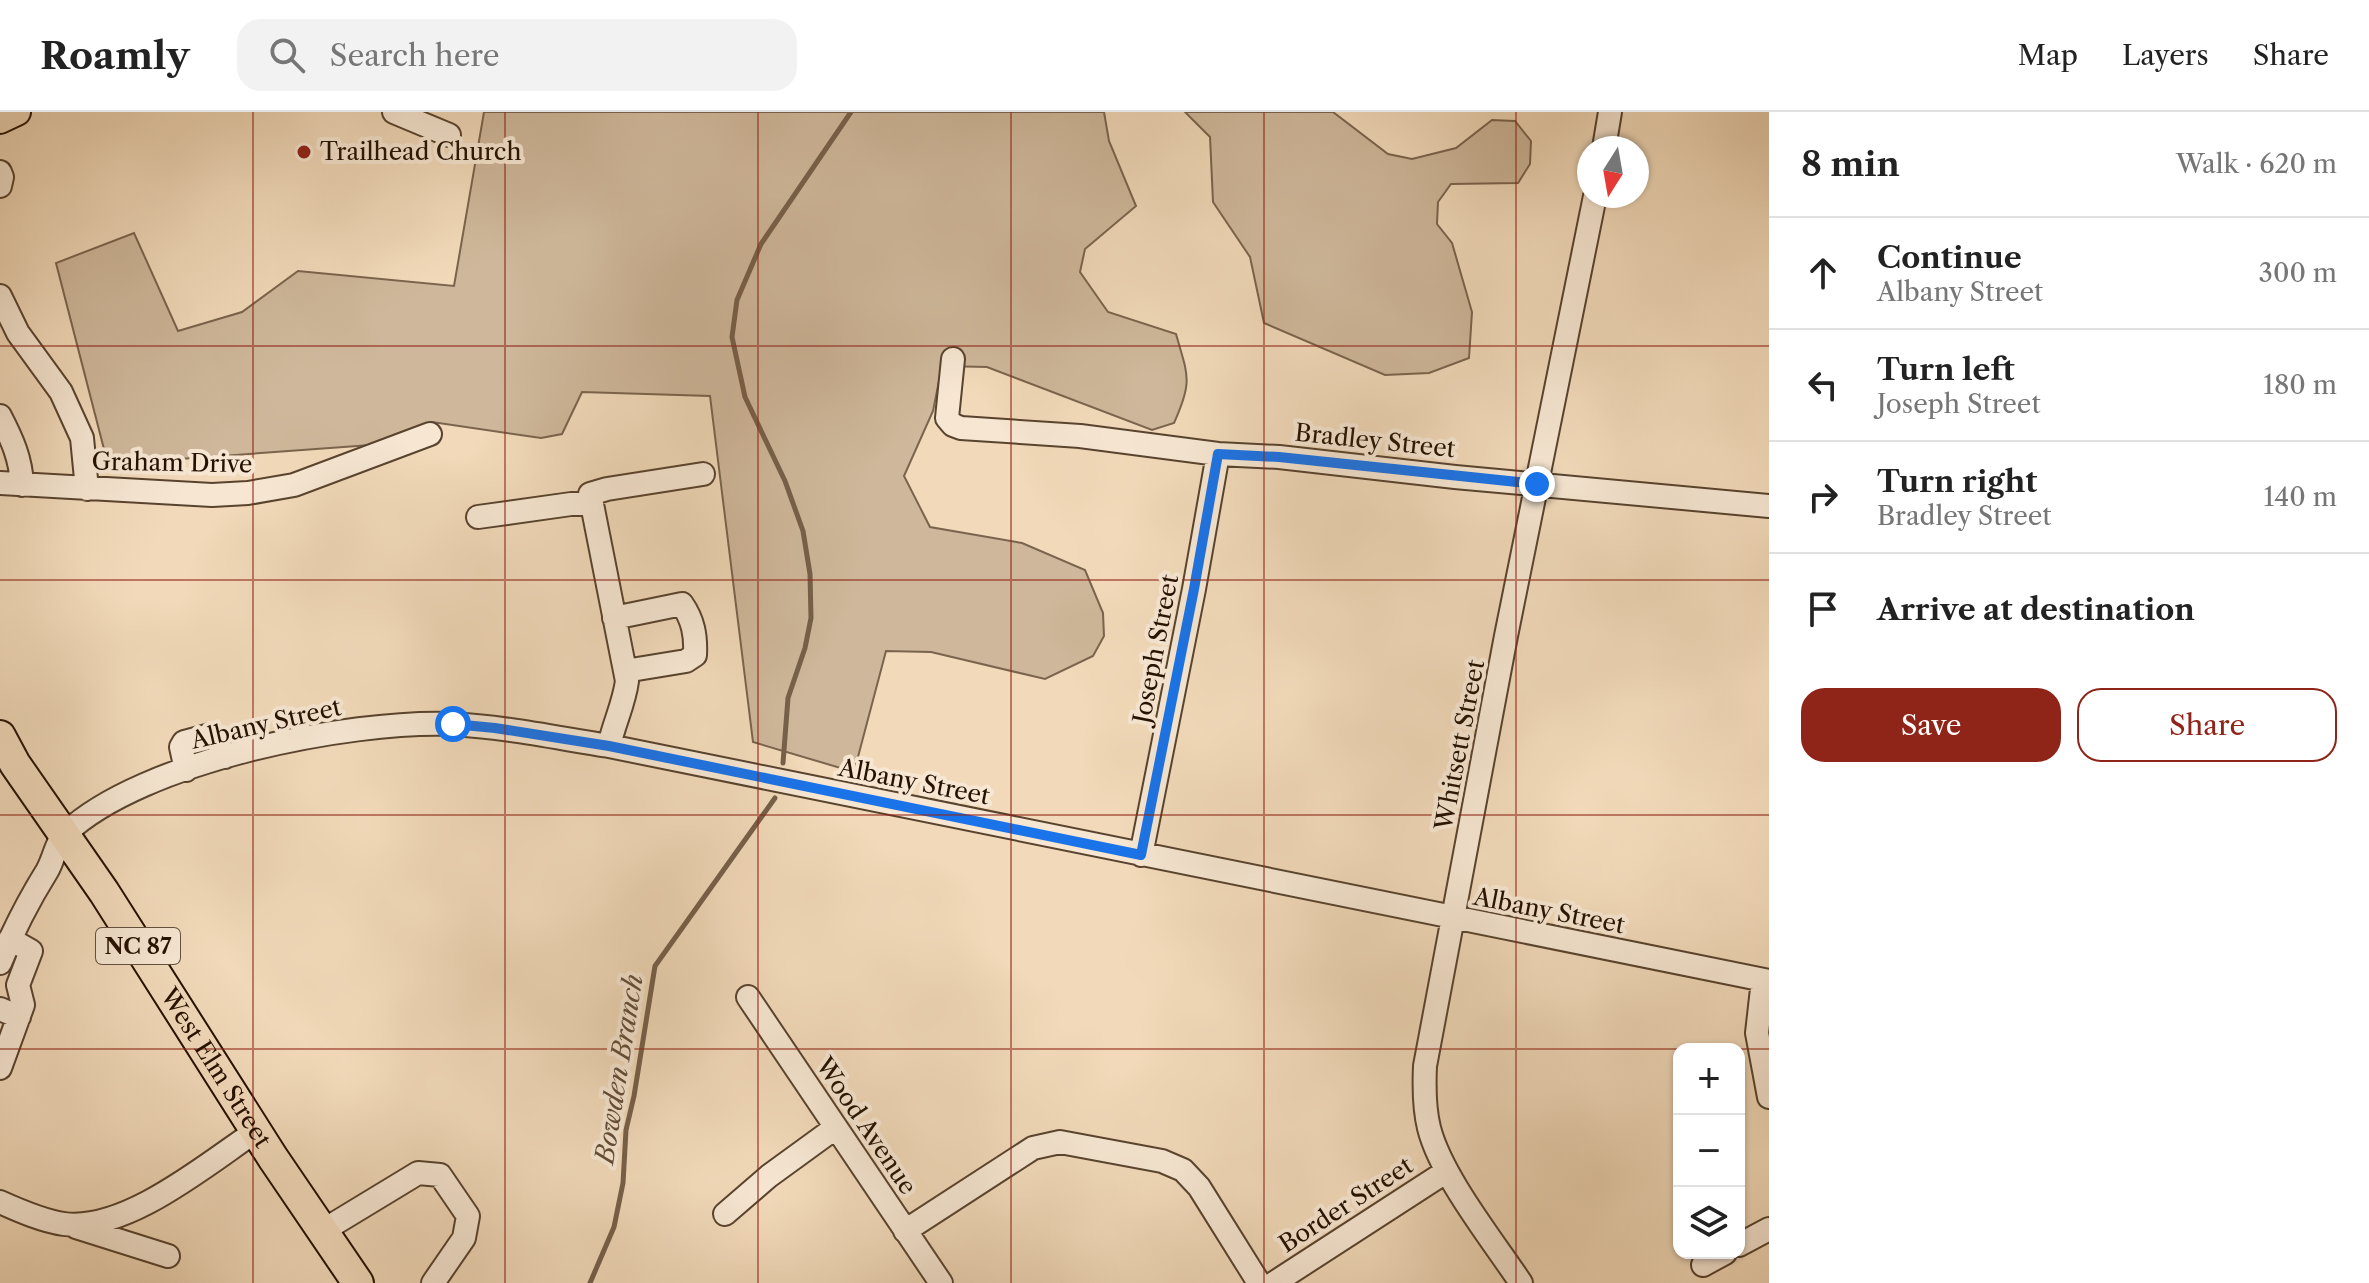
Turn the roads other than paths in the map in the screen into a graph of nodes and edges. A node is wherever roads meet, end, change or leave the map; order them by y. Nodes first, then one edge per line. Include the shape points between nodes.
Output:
1 (394, 112) edge
2 (1610, 112) edge
3 (449, 135) dead end
4 (1606, 136) edge
5 (0, 172) edge
6 (0, 186) edge
7 (1593, 208) edge
8 (0, 296) edge
9 (953, 359) dead end
10 (0, 416) edge
11 (430, 434) dead end
12 (1218, 454) junction
13 (703, 474) dead end
14 (11, 484) edge
15 (1537, 484) junction
16 (87, 489) junction
17 (591, 504) junction
18 (1769, 506) edge
19 (478, 517) dead end
20 (614, 618) junction
21 (625, 671) junction
22 (0, 736) edge
23 (609, 746) junction
24 (8, 766) edge
25 (63, 836) junction
26 (1141, 855) junction
27 (1453, 918) junction
28 (10, 939) junction
29 (0, 963) edge
30 (1766, 980) edge
31 (9, 981) edge
32 (748, 997) dead end
33 (9, 1013) edge
34 (0, 1068) edge
35 (1769, 1097) edge
36 (835, 1128) junction
37 (256, 1131) junction
38 (1447, 1171) junction
39 (0, 1202) edge
40 (725, 1214) dead end
41 (67, 1225) junction
42 (1769, 1229) edge
43 (324, 1230) junction
44 (905, 1231) junction
45 (1745, 1242) edge
46 (168, 1256) dead end
47 (1714, 1259) edge
48 (1703, 1265) dead end
49 (358, 1283) edge
50 (433, 1283) edge
51 (941, 1283) edge
52 (1259, 1283) edge
53 (1274, 1283) edge
54 (1521, 1283) edge

1 - 3 street
2 - 4 street
5 - 6 street
7 - 15 street, Whitsett Street
8 - 16 street via 18,333 61,392 82,438
9 - 12 street, Bradley Street via 947,418 953,425
10 - 14 street via 21,464
11 - 16 street, Graham Drive via 294,485 248,493
12 - 15 street, Bradley Street
12 - 26 street, Joseph Street
13 - 17 street via 598,490 590,494
14 - 16 street, Graham Drive
15 - 18 street, Bradley Street
15 - 27 street, Whitsett Street
17 - 19 street
17 - 20 street
20 - 21 street
20 - 21 street via 682,604 696,639 695,655 686,661
21 - 23 street via 625,701
22 - 24 highway, West Elm Street / NC 87
23 - 25 street, Albany Street via 495,728 368,728 297,740 186,770 95,809
23 - 26 street, Albany Street
24 - 25 highway, West Elm Street / NC 87
25 - 28 street
25 - 37 highway, West Elm Street / NC 87
26 - 27 street, Albany Street
27 - 30 street, Albany Street
27 - 38 street, Whitsett Street via 1425,1066 1430,1130
28 - 29 street
28 - 31 street via 31,951
30 - 35 street via 1757,1033
31 - 33 street via 23,1005
32 - 36 street, Wood Avenue
33 - 34 street
36 - 40 street
36 - 44 street, Wood Avenue
37 - 41 street via 156,1199 95,1223
37 - 43 highway, West Elm Street / NC 87
38 - 53 street, Border Street
38 - 54 street, Whitsett Street
39 - 41 street
41 - 46 street
42 - 45 street
43 - 49 highway, NC 87
43 - 50 street via 418,1173 440,1175 468,1216 464,1238
44 - 51 street, Wood Avenue
44 - 52 street via 1033,1148 1060,1142 1162,1161 1183,1170
47 - 48 street

